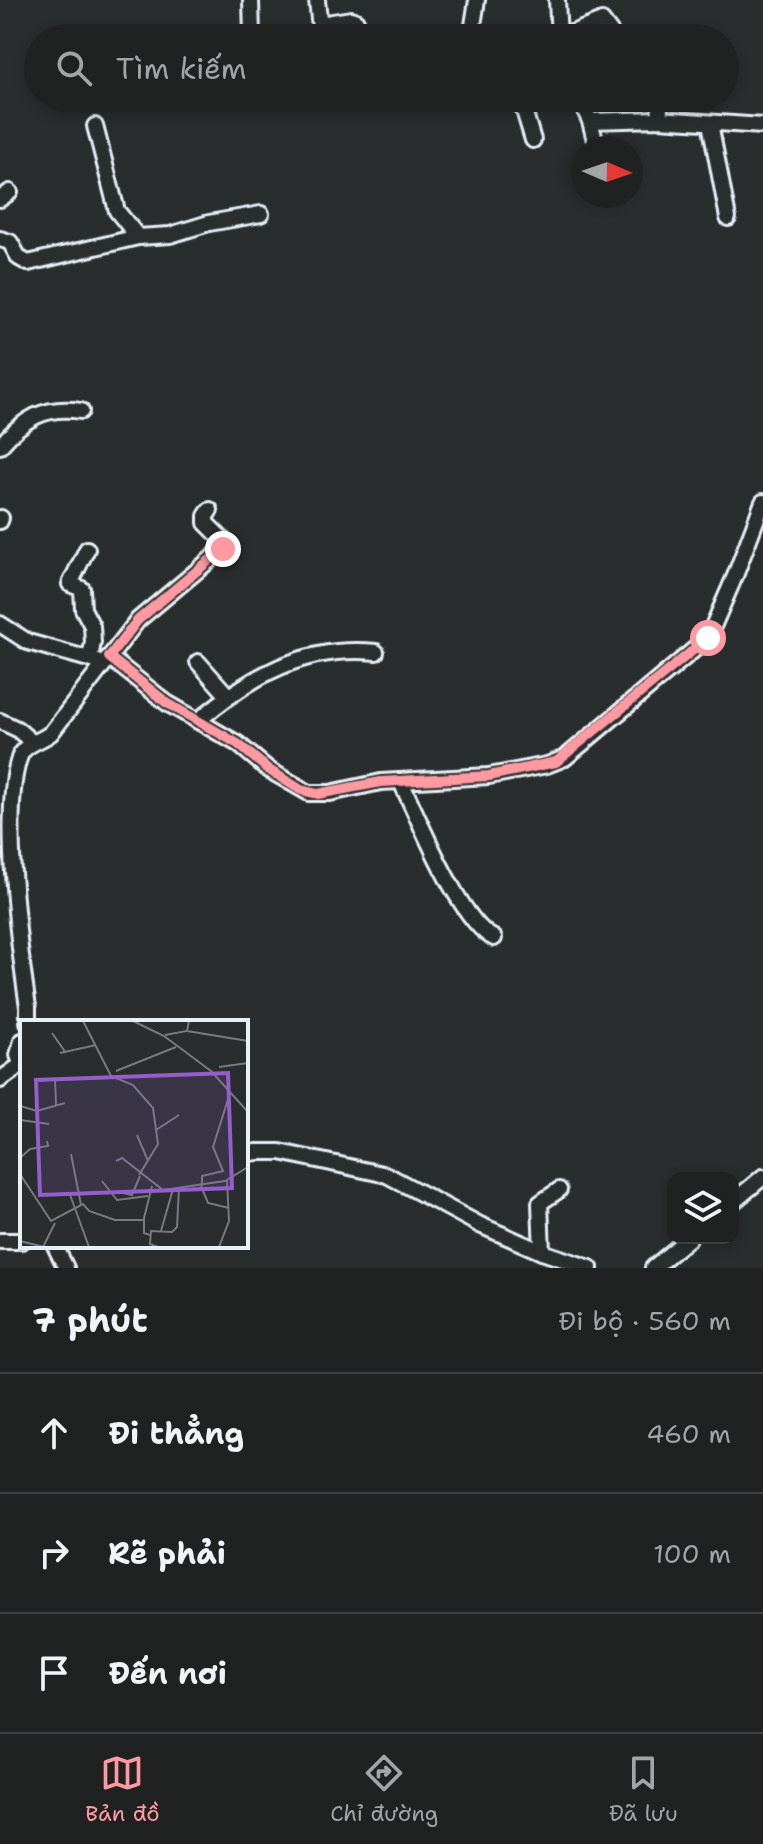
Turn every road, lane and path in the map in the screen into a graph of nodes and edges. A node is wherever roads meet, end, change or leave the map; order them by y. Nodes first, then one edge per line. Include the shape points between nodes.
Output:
1 (251, 0) edge
2 (317, 0) edge
3 (477, 0) edge
4 (557, 0) edge
5 (252, 24) edge
6 (320, 24) edge
7 (338, 24) edge
8 (357, 24) edge
9 (473, 24) edge
10 (558, 24) edge
11 (525, 112) edge
12 (586, 112) edge
13 (660, 112) edge
14 (659, 119) junction
15 (590, 121) junction
16 (710, 123) junction
17 (95, 126) dead end
18 (763, 126) edge
19 (594, 136) edge
20 (533, 140) dead end
21 (261, 214) dead end
22 (728, 218) dead end
23 (138, 237) junction
24 (0, 239) edge
25 (81, 411) dead end
26 (0, 446) edge
27 (763, 502) edge
28 (210, 510) dead end
29 (87, 549) dead end
30 (0, 624) edge
31 (376, 652) dead end
32 (101, 660) junction
33 (198, 662) dead end
34 (228, 696) junction
35 (0, 721) edge
36 (198, 721) junction
37 (32, 742) junction
38 (401, 782) junction
39 (5, 877) edge
40 (8, 918) edge
41 (494, 938) dead end
42 (28, 1020) edge
43 (20, 1067) edge
44 (0, 1080) edge
45 (248, 1154) edge
46 (763, 1177) edge
47 (559, 1190) dead end
48 (739, 1197) edge
49 (682, 1244) edge
50 (61, 1248) edge
51 (542, 1252) junction
52 (66, 1268) edge
53 (590, 1268) edge
54 (653, 1268) edge

1 - 5 street
2 - 6 street
3 - 9 street
4 - 10 street
7 - 8 street via 351,19
11 - 20 street
12 - 15 street
13 - 14 street
14 - 15 street
14 - 16 street
15 - 19 street
16 - 18 street
16 - 22 street
17 - 23 street via 117,211
21 - 23 street
23 - 24 street via 28,263 10,242
25 - 26 street via 54,408 22,424
27 - 38 street via 708,638 565,758 489,776
28 - 32 street via 206,523 223,540 223,549 138,620
29 - 32 street via 70,584 82,589 83,609
30 - 32 street via 28,642
31 - 34 street via 343,649 301,658
32 - 36 street
32 - 37 street via 51,733
33 - 34 street
34 - 36 street
35 - 37 street
36 - 38 street via 309,793
37 - 39 street via 18,757 6,799
38 - 41 street via 475,925
39 - 40 street
40 - 42 street
43 - 44 street
45 - 51 street via 280,1152 387,1175
46 - 48 street
47 - 51 street via 540,1203
49 - 54 street
50 - 52 street
51 - 53 street

